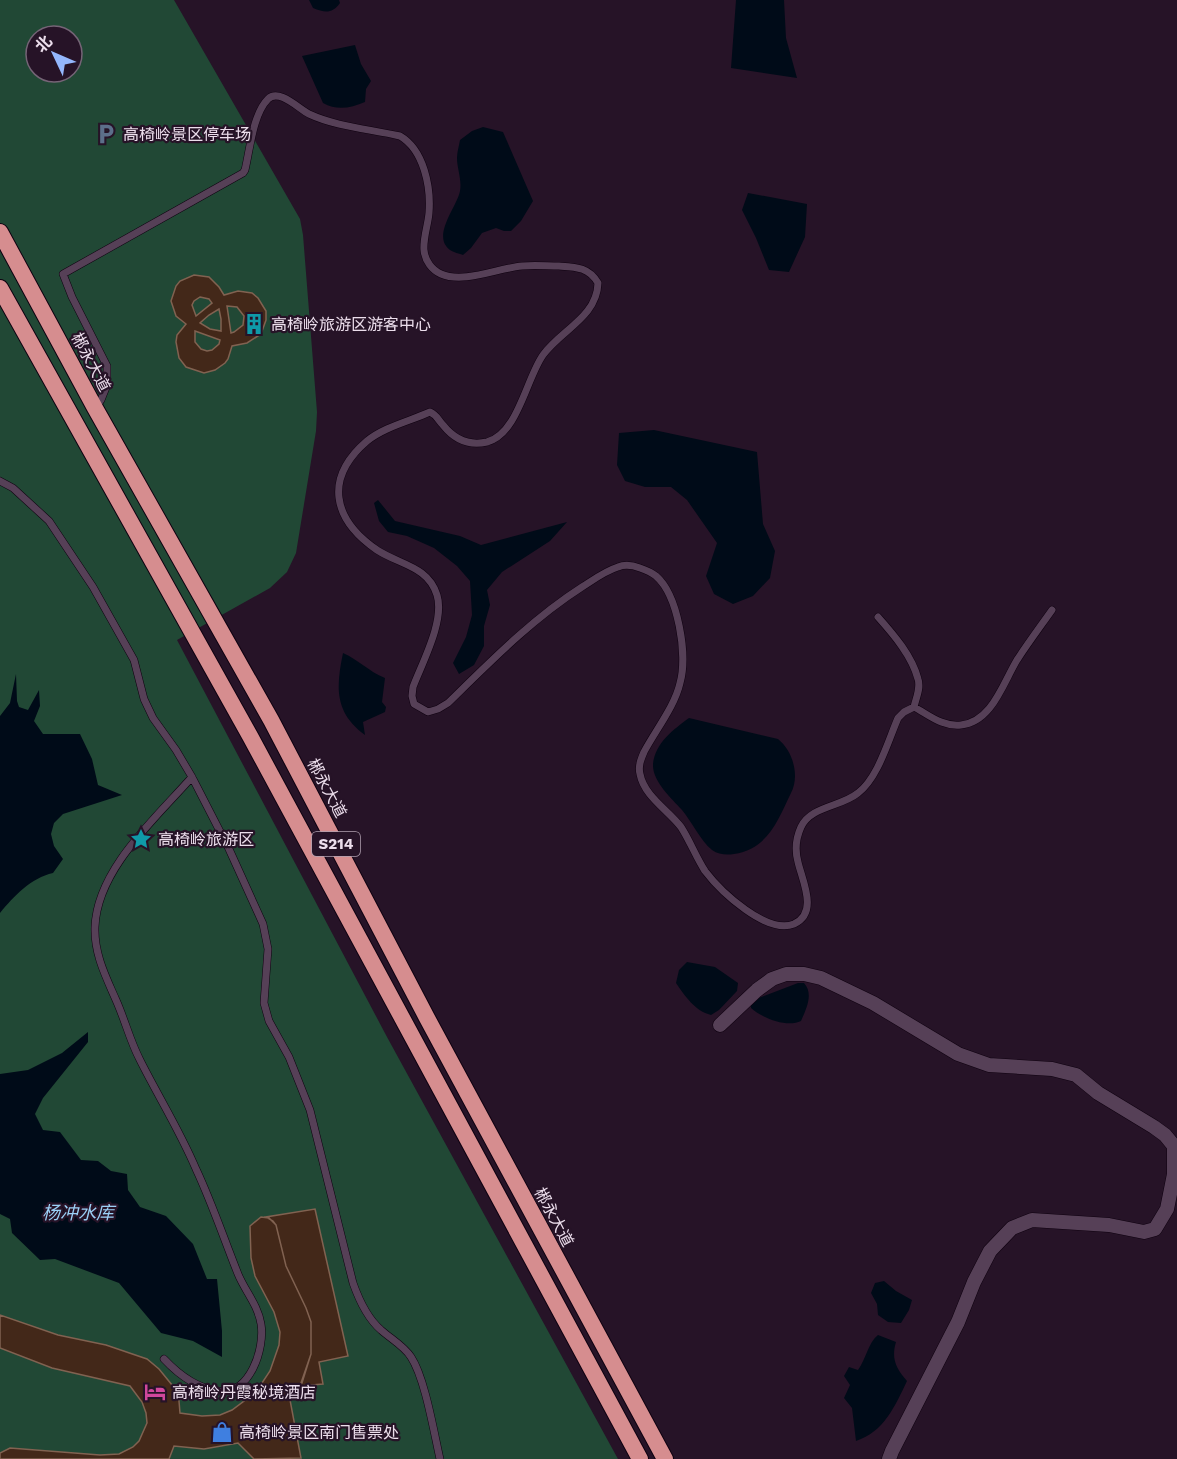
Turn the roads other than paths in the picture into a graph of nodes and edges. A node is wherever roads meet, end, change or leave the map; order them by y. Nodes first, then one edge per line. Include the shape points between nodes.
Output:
1 (0, 232) edge
2 (0, 288) edge
3 (95, 408) junction
4 (0, 481) edge
5 (1052, 610) dead end
6 (879, 618) dead end
7 (914, 707) junction
8 (192, 777) junction
9 (720, 1025) dead end
10 (164, 1359) dead end
11 (440, 1459) edge
12 (640, 1459) edge
13 (664, 1459) edge
14 (889, 1459) edge

1 - 3 highway, 郴永大道 / S214
2 - 12 highway, S214 via 250,736
3 - 7 lane via 107,385 107,366 63,274 243,173 258,116 274,96 309,114 400,136 415,148 426,181 429,214 424,250 435,271 462,278 522,266 577,267 587,270 598,283 587,312 543,355 510,425 500,435 489,441 462,441 452,436 430,412 368,441 339,480 341,509 364,540 426,576 436,593 439,610 413,687 414,704 428,712 448,703 536,620 604,573 633,565 649,571 665,587 674,607 683,659 680,684 644,752 639,773 680,827 706,871 753,915 769,924 783,925 801,920 807,910 797,861 796,842 802,826 811,815 846,802 860,792 871,779 898,718
3 - 13 highway, 郴永大道 / S214 via 271,720
4 - 8 lane via 49,521 93,587 134,660 153,717
5 - 7 lane via 1000,692 977,720 944,724
6 - 7 lane via 899,640 918,680
8 - 10 lane via 123,856 111,876 97,910 96,946 138,1057 197,1170 241,1282 258,1311 262,1336 249,1374 232,1390 211,1390 188,1381
8 - 11 lane via 263,924 268,949 264,1003 310,1110 359,1300 378,1328 412,1358
9 - 14 street via 772,979 786,974 821,978 873,1003 958,1054 989,1065 1052,1069 1076,1075 1154,1127 1174,1146 1174,1174 1167,1209 1155,1229 1144,1232 1108,1225 1032,1220 1012,1228 990,1251

